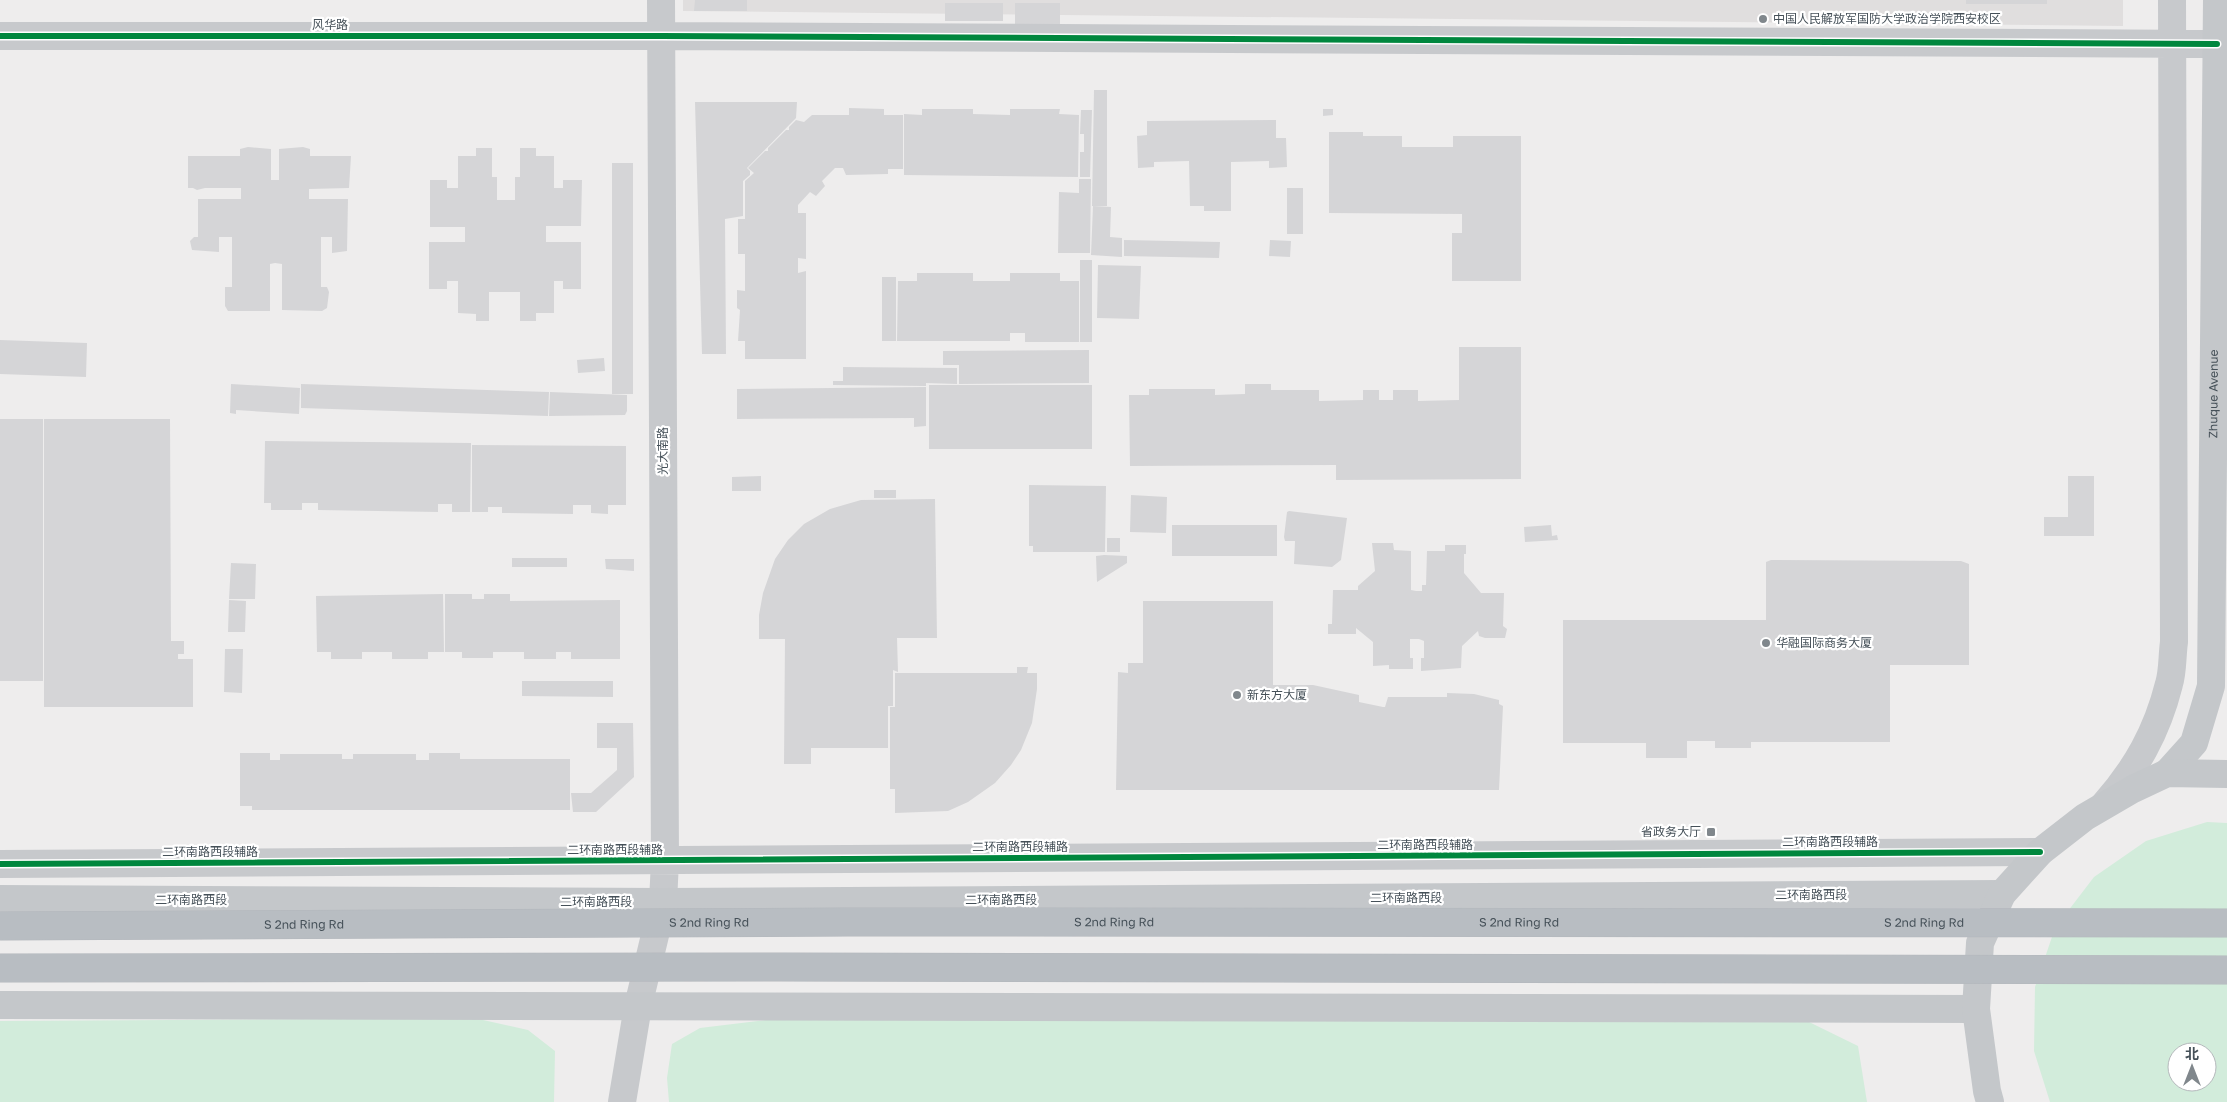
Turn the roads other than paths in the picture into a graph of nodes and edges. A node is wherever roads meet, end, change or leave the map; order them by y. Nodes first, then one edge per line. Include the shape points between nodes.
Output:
1 (661, 0) edge
2 (2172, 0) edge
3 (2217, 0) edge
4 (0, 36) edge
5 (661, 36) junction
6 (2172, 44) junction
7 (2217, 44) junction
8 (2167, 773) junction
9 (2227, 774) edge
10 (2104, 806) junction
11 (2040, 852) junction
12 (665, 861) junction
13 (0, 864) edge
14 (2002, 894) junction
15 (0, 899) edge
16 (663, 902) junction
17 (2227, 923) edge
18 (0, 926) edge
19 (0, 968) edge
20 (2227, 970) edge
21 (0, 1005) edge
22 (638, 1006) junction
23 (1976, 1010) junction
24 (622, 1102) edge
25 (1990, 1102) edge

1 - 5 street, 光大南路
2 - 6 street
3 - 7 main road, Zhuque Avenue
4 - 5 street, 风华路
5 - 6 street, 风华路
5 - 12 street, 光大南路
6 - 7 street, 风华路
6 - 10 street via 2174,642 2170,683 2144,752
7 - 8 main road, Zhuque Avenue via 2211,686 2194,743
8 - 9 main road
8 - 10 main road
10 - 11 main road
11 - 12 street, 二环南路西段辅路
11 - 14 main road
12 - 13 street, 二环南路西段辅路
12 - 16 street, 光大南路
14 - 16 main road, 二环南路西段
14 - 23 main road via 1980,943
15 - 16 main road, 二环南路西段
16 - 22 street, 光大南路
17 - 18 highway, S 2nd Ring Rd, bridge via 887,922
19 - 20 highway, bridge
21 - 22 main road
22 - 23 main road
22 - 24 street, 光大南路
23 - 25 main road

